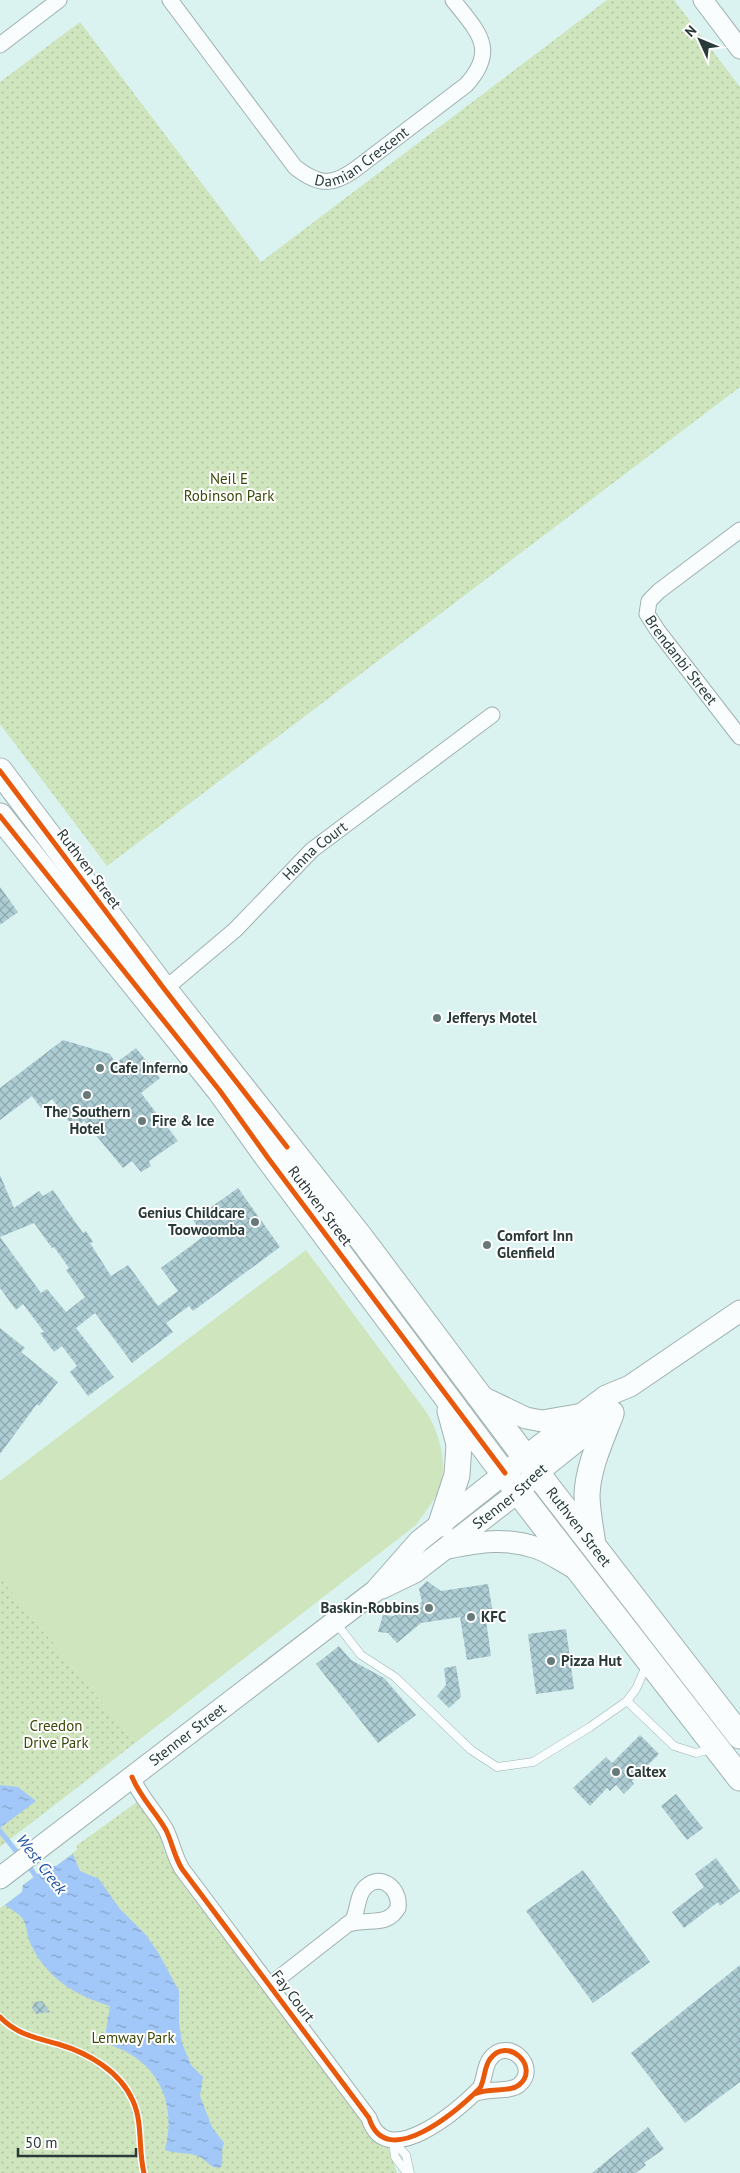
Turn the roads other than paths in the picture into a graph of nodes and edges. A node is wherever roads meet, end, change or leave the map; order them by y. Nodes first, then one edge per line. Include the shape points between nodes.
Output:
1 (59, 0) edge
2 (170, 0) edge
3 (453, 0) edge
4 (703, 0) edge
5 (0, 45) edge
6 (740, 49) edge
7 (740, 530) edge
8 (492, 715) dead end
9 (740, 737) edge
10 (0, 771) edge
11 (0, 816) edge
12 (157, 995) junction
13 (740, 1311) edge
14 (630, 1386) junction
15 (480, 1396) junction
16 (447, 1397) junction
17 (582, 1414) junction
18 (611, 1414) junction
19 (531, 1465) junction
20 (512, 1482) junction
21 (441, 1524) junction
22 (593, 1545) junction
23 (446, 1548) junction
24 (580, 1572) junction
25 (375, 1591) junction
26 (335, 1622) junction
27 (649, 1660) junction
28 (627, 1701) junction
29 (740, 1736) edge
30 (717, 1748) junction
31 (132, 1777) junction
32 (740, 1778) edge
33 (0, 1878) edge
34 (346, 1925) dead end
35 (270, 1985) junction
36 (474, 2094) dead end
37 (393, 2141) junction
38 (409, 2173) edge

1 - 5 street
2 - 3 street, Damian Crescent via 295,167 319,181 329,182 358,168 477,72 483,47 477,30
4 - 6 street
7 - 9 street, Brendanbi Street via 659,591 649,601 647,614
8 - 12 street, Hanna Court via 312,850 235,930
10 - 12 highway, Ruthven Street
11 - 12 highway, Ruthven Street
12 - 15 highway, Ruthven Street via 361,1238
12 - 16 highway, Ruthven Street via 268,1158
13 - 14 main road, Stenner Street
14 - 17 main road, Stenner Street via 606,1396
14 - 18 main road, Stenner Street
15 - 17 main road via 526,1418 542,1421
15 - 19 highway, Ruthven Street
16 - 20 highway, Ruthven Street
16 - 21 highway via 459,1444 457,1475
17 - 19 main road, Stenner Street
18 - 19 main road, Stenner Street
18 - 22 highway via 594,1456 587,1496
19 - 20 main road, Stenner Street
19 - 22 highway, Ruthven Street
20 - 21 main road, Stenner Street
20 - 23 main road, Stenner Street
20 - 24 highway, Ruthven Street
21 - 25 main road, Stenner Street via 419,1541
22 - 29 highway, Ruthven Street
23 - 24 main road via 506,1540 538,1548
23 - 25 main road, Stenner Street via 415,1572
24 - 27 highway, Ruthven Street
25 - 26 main road, Stenner Street
26 - 28 lane via 361,1655 394,1677 471,1750 497,1768 533,1762
26 - 31 main road, Stenner Street
27 - 28 lane
27 - 30 highway, Ruthven Street
28 - 30 lane via 674,1746 696,1753
30 - 32 highway, Ruthven Street
31 - 33 main road, Stenner Street
31 - 35 street, Fay Court via 144,1786 166,1816 174,1854 182,1869
34 - 35 street
35 - 37 street, Fay Court via 369,2118 386,2126
36 - 37 street via 427,2130
37 - 38 lane via 406,2155

